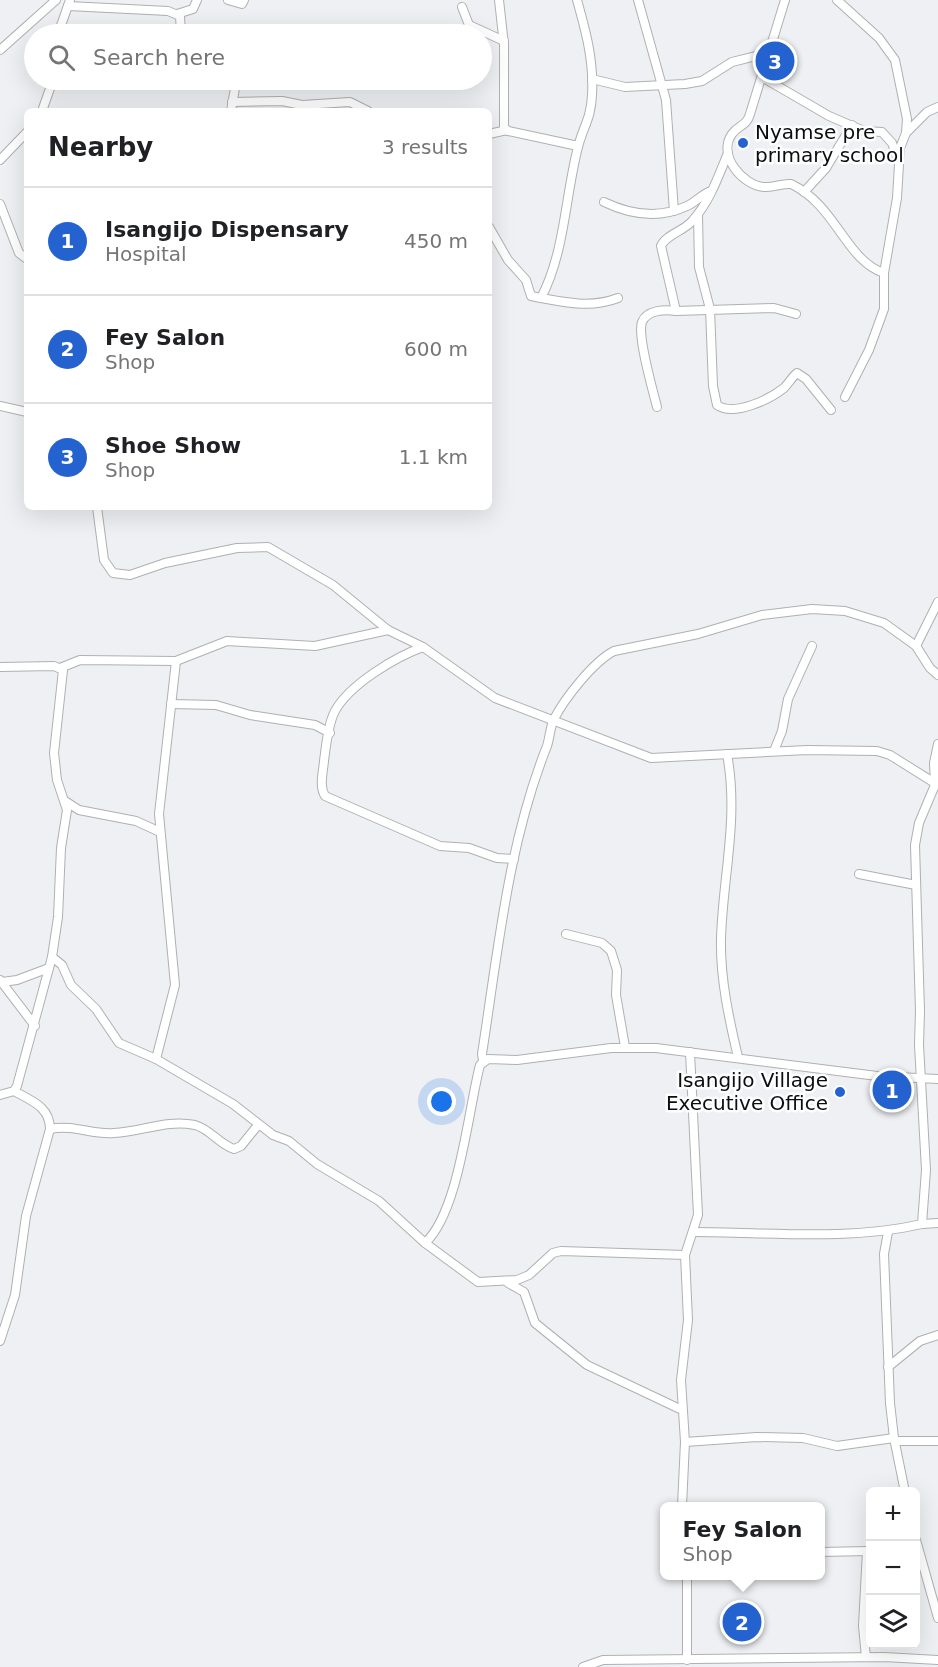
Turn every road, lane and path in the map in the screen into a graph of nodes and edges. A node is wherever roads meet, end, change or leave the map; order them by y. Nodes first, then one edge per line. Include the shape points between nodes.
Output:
1 (56, 0) edge
2 (197, 0) edge
3 (228, 0) edge
4 (244, 0) edge
5 (499, 0) edge
6 (577, 0) edge
7 (638, 0) edge
8 (785, 0) edge
9 (837, 0) edge
10 (69, 3) edge
11 (462, 7) dead end
12 (177, 14) junction
13 (29, 24) edge
14 (62, 24) edge
15 (182, 24) edge
16 (470, 24) edge
17 (24, 29) edge
18 (492, 35) edge
19 (504, 41) junction
20 (0, 50) edge
21 (768, 53) junction
22 (762, 77) junction
23 (592, 79) junction
24 (663, 86) junction
25 (49, 90) edge
26 (235, 90) edge
27 (232, 107) edge
28 (938, 107) edge
29 (43, 108) edge
30 (362, 108) edge
31 (852, 125) junction
32 (507, 130) junction
33 (492, 133) edge
34 (906, 133) junction
35 (24, 135) edge
36 (578, 146) junction
37 (728, 153) junction
38 (0, 160) edge
39 (900, 164) junction
40 (713, 190) junction
41 (804, 192) junction
42 (604, 202) dead end
43 (0, 204) edge
44 (674, 211) junction
45 (698, 215) junction
46 (492, 232) edge
47 (24, 257) edge
48 (884, 273) junction
49 (540, 298) junction
50 (618, 298) dead end
51 (710, 309) junction
52 (676, 311) junction
53 (796, 314) dead end
54 (845, 397) dead end
55 (0, 406) edge
56 (657, 407) dead end
57 (831, 410) dead end
58 (24, 411) edge
59 (97, 510) edge
60 (938, 602) edge
61 (388, 630) junction
62 (812, 646) dead end
63 (916, 646) junction
64 (423, 647) junction
65 (176, 661) junction
66 (0, 667) edge
67 (60, 668) junction
68 (938, 675) edge
69 (171, 704) junction
70 (554, 720) junction
71 (330, 733) junction
72 (938, 744) edge
73 (774, 752) junction
74 (727, 754) junction
75 (937, 785) edge
76 (65, 801) junction
77 (160, 832) junction
78 (514, 859) junction
79 (859, 874) dead end
80 (916, 885) junction
81 (566, 934) dead end
82 (52, 957) junction
83 (49, 968) junction
84 (1, 981) edge
85 (35, 1026) junction
86 (625, 1047) junction
87 (690, 1052) junction
88 (738, 1058) junction
89 (156, 1059) junction
90 (483, 1061) junction
91 (922, 1079) junction
92 (938, 1079) edge
93 (14, 1091) junction
94 (0, 1095) edge
95 (258, 1125) junction
96 (50, 1129) junction
97 (938, 1223) edge
98 (922, 1224) junction
99 (694, 1232) junction
100 (879, 1232) junction
101 (888, 1232) junction
102 (884, 1241) junction
103 (424, 1243) junction
104 (685, 1256) junction
105 (507, 1282) junction
106 (938, 1335) edge
107 (0, 1341) edge
108 (888, 1366) junction
109 (682, 1410) junction
110 (894, 1440) junction
111 (938, 1441) edge
112 (685, 1442) junction
113 (904, 1487) edge
114 (682, 1502) edge
115 (866, 1551) edge
116 (825, 1552) edge
117 (920, 1558) edge
118 (687, 1580) edge
119 (866, 1588) edge
120 (938, 1618) edge
121 (866, 1657) junction
122 (938, 1660) edge
123 (683, 1662) edge
124 (610, 1664) edge
125 (583, 1667) edge

1 - 13 street
2 - 12 street via 193,9
3 - 4 street via 242,4
5 - 19 street
6 - 23 street via 588,38
7 - 24 street
8 - 21 street
9 - 34 street via 879,38 895,60 907,119
10 - 12 street
10 - 14 street
11 - 16 street
12 - 15 street
17 - 20 street
18 - 19 street
19 - 32 street via 502,121
21 - 22 street
21 - 24 street via 732,62 702,81
22 - 31 street via 789,95
22 - 37 street via 749,118 732,133
23 - 24 street via 616,87
23 - 36 street via 589,120
24 - 44 street
25 - 29 street
26 - 27 street
27 - 30 street via 282,101 302,105 350,102
28 - 34 street via 927,112
31 - 39 street via 864,131 882,132 892,143
31 - 41 street via 826,168
32 - 33 street
32 - 36 street
34 - 39 street via 900,148
35 - 38 street
36 - 49 street via 549,282
37 - 40 street
37 - 41 street via 734,169 757,186 791,184
39 - 48 street
40 - 44 street
40 - 45 street
41 - 48 street via 824,207 863,261
42 - 44 street via 647,216
43 - 47 street
45 - 51 street via 699,267
45 - 52 street via 661,246
46 - 49 street via 508,260 526,280 531,296
48 - 54 street via 884,309
49 - 50 street via 573,304 602,304
51 - 52 street
51 - 53 street via 774,308
51 - 57 street via 717,405 726,409 752,406 786,386 797,374 806,379
52 - 56 street via 658,311 642,323
55 - 58 street
59 - 61 street via 104,560 113,573 130,575 165,562 237,548 268,547 333,585
60 - 63 street
61 - 64 street
61 - 65 street via 315,646 227,641
62 - 73 street via 792,688
63 - 68 street
63 - 70 street via 884,623 845,611 812,609 762,615 604,656
64 - 70 street via 495,699
64 - 71 street via 361,683 336,710
65 - 67 street via 80,660
65 - 69 street
66 - 67 street
67 - 76 street via 63,674 54,753 57,780
69 - 71 street via 216,705 250,715 315,725
69 - 77 street
70 - 74 street via 651,759
70 - 78 street via 529,789
71 - 78 street via 322,776 321,790 325,796 440,846 469,848 497,858
72 - 75 street via 934,763
73 - 74 street
73 - 75 street via 877,751
74 - 88 street via 734,792 721,939
75 - 80 street via 916,833
76 - 77 street via 79,810 136,821
76 - 82 street
77 - 89 street via 175,985
78 - 90 street via 497,945
79 - 80 street
80 - 91 street
81 - 86 street via 602,943 611,951 617,970 616,995
82 - 83 street
82 - 89 street via 62,965 70,985 96,1009 119,1043
83 - 84 street via 17,980
83 - 85 street
84 - 85 street
85 - 93 street
86 - 87 street
86 - 90 street
87 - 88 street
87 - 99 street via 698,1215
88 - 91 street
89 - 95 street via 233,1104
90 - 103 street via 444,1217
91 - 92 street
91 - 98 street via 926,1170
93 - 94 street
93 - 96 street via 49,1114
95 - 96 street via 234,1149 205,1129 185,1124 158,1124 111,1134 74,1126
95 - 103 street via 379,1201
96 - 107 street via 26,1216 15,1295
97 - 98 street
98 - 101 street
99 - 100 street
99 - 104 street
100 - 101 street
100 - 102 street
101 - 102 street
102 - 108 street
103 - 105 street via 478,1282
104 - 105 street via 561,1251 553,1253 529,1275
104 - 109 street via 688,1320
105 - 109 street via 524,1292 538,1326 587,1365
106 - 108 street via 920,1341
108 - 110 street
109 - 112 street
110 - 111 street
110 - 112 street via 837,1446 803,1438
110 - 113 street
112 - 114 street
115 - 116 street
117 - 120 street
118 - 123 street
119 - 121 street
121 - 122 street
121 - 123 street
123 - 124 street
124 - 125 street

